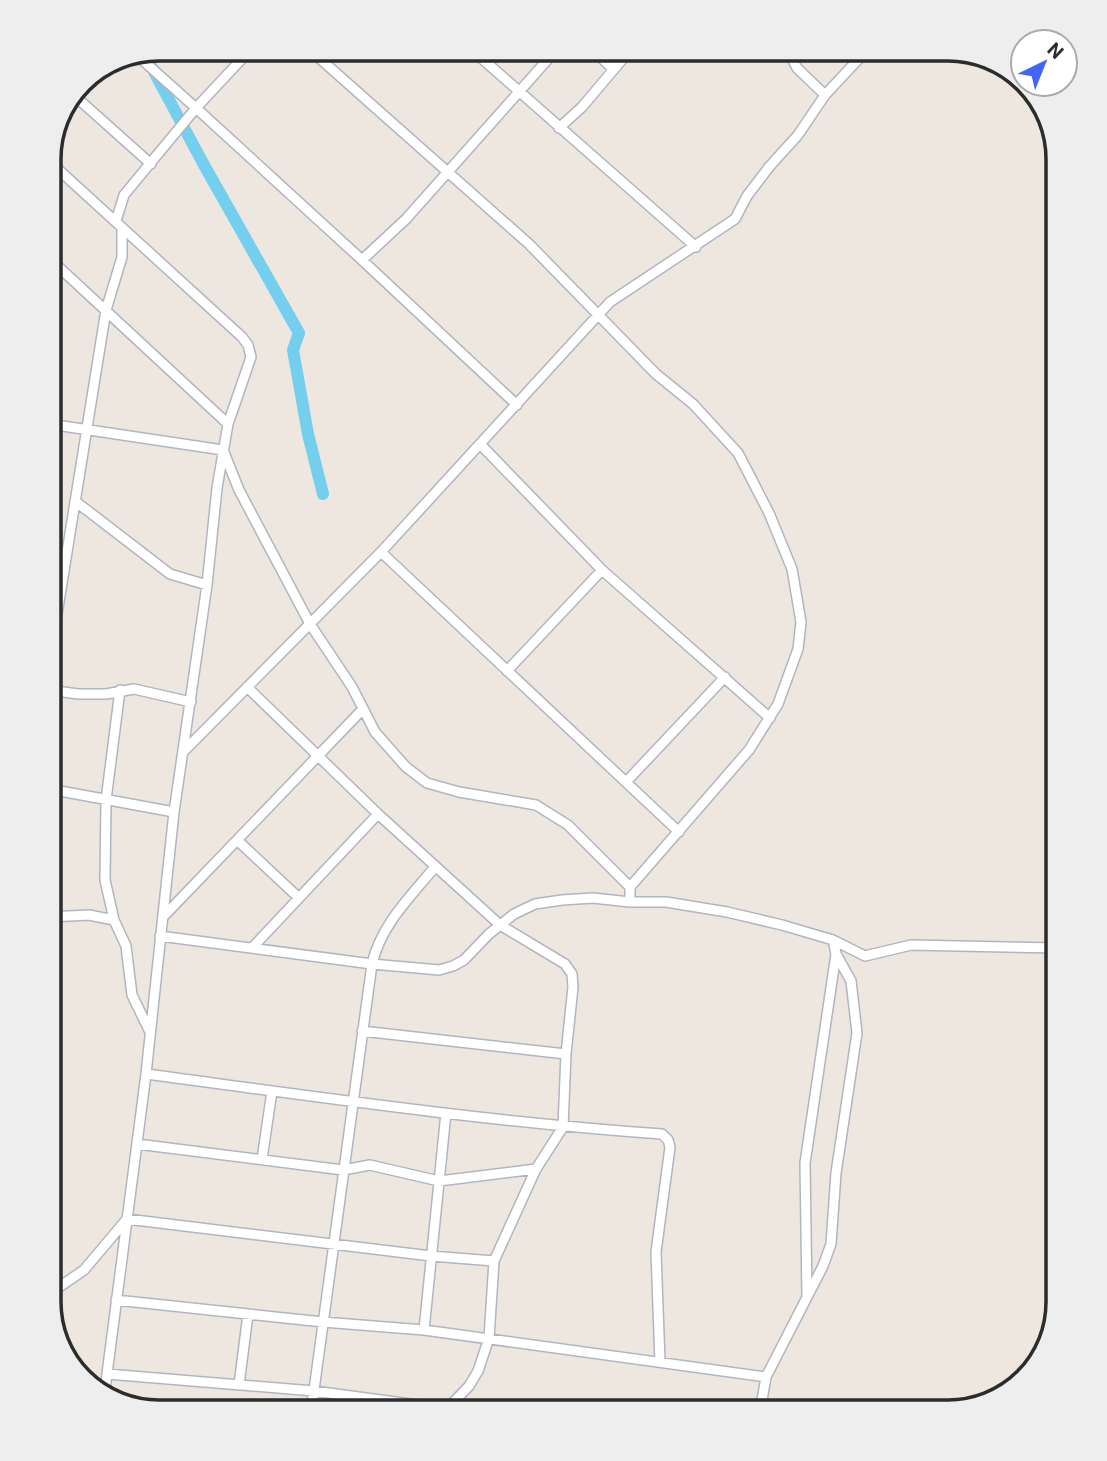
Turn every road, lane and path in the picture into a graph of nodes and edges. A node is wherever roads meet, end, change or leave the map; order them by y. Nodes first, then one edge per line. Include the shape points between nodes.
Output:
1 (240, 61) edge
2 (322, 61) edge
3 (484, 61) edge
4 (547, 61) edge
5 (605, 61) edge
6 (620, 61) edge
7 (793, 61) edge
8 (857, 61) edge
9 (145, 62) edge
10 (613, 69) junction
11 (520, 94) junction
12 (825, 95) junction
13 (81, 101) edge
14 (196, 108) junction
15 (559, 128) junction
16 (151, 164) junction
17 (61, 172) edge
18 (446, 172) junction
19 (119, 224) junction
20 (696, 247) junction
21 (362, 260) junction
22 (61, 269) edge
23 (106, 310) junction
24 (598, 314) junction
25 (517, 405) junction
26 (228, 424) junction
27 (61, 426) edge
28 (86, 430) junction
29 (481, 445) junction
30 (223, 450) junction
31 (75, 501) junction
32 (381, 552) junction
33 (602, 570) junction
34 (61, 582) edge
35 (207, 585) junction
36 (310, 624) junction
37 (507, 671) junction
38 (725, 677) junction
39 (247, 687) junction
40 (120, 690) junction
41 (61, 691) edge
42 (191, 702) junction
43 (363, 709) junction
44 (770, 718) junction
45 (184, 750) junction
46 (316, 755) junction
47 (626, 782) junction
48 (61, 791) edge
49 (106, 800) junction
50 (174, 812) junction
51 (377, 814) junction
52 (679, 832) junction
53 (237, 840) junction
54 (435, 867) junction
55 (630, 887) junction
56 (299, 898) junction
57 (630, 902) junction
58 (61, 916) edge
59 (164, 916) junction
60 (114, 920) junction
61 (500, 925) junction
62 (160, 936) junction
63 (833, 940) junction
64 (252, 948) junction
65 (1046, 948) edge
66 (835, 954) junction
67 (372, 964) junction
68 (362, 1031) junction
69 (150, 1032) junction
70 (566, 1054) junction
71 (146, 1074) junction
72 (272, 1091) junction
73 (352, 1103) junction
74 (446, 1114) junction
75 (563, 1127) junction
76 (137, 1144) junction
77 (262, 1159) junction
78 (536, 1168) junction
79 (343, 1170) junction
80 (439, 1181) junction
81 (127, 1219) junction
82 (334, 1244) junction
83 (430, 1256) junction
84 (494, 1261) junction
85 (61, 1286) edge
86 (807, 1298) junction
87 (116, 1300) junction
88 (248, 1314) junction
89 (323, 1322) junction
90 (424, 1330) junction
91 (489, 1338) junction
92 (660, 1362) junction
93 (107, 1374) junction
94 (766, 1377) junction
95 (106, 1383) edge
96 (239, 1385) junction
97 (314, 1391) junction
98 (313, 1400) edge
99 (382, 1400) edge
100 (456, 1400) edge
101 (762, 1400) edge

1 - 14 street
2 - 18 street
3 - 11 street
4 - 11 street
5 - 10 street
6 - 10 street
7 - 12 street
8 - 12 street
9 - 14 street
10 - 15 street
11 - 15 street
11 - 18 street
12 - 20 street via 747,196 735,219
13 - 16 street
14 - 16 street
14 - 21 street
15 - 20 street
16 - 19 street via 124,194
17 - 19 street
18 - 21 street
18 - 24 street via 529,244
19 - 23 street via 122,257
19 - 26 street via 248,345 251,357
20 - 24 street
21 - 25 street
22 - 23 street
23 - 26 street
23 - 28 street
24 - 25 street
24 - 44 street via 738,453 769,513 792,569 801,622 798,649
25 - 29 street
26 - 30 street
27 - 28 street
28 - 30 street
28 - 31 street
29 - 32 street
29 - 33 street
30 - 35 street
30 - 36 street via 239,490
31 - 34 street
31 - 35 street via 170,574
32 - 36 street
32 - 37 street
33 - 37 street
33 - 38 street
35 - 42 street
36 - 39 street
36 - 43 street
37 - 47 street
38 - 44 street
38 - 47 street
39 - 45 street
39 - 46 street
40 - 41 street via 106,694
40 - 42 street
40 - 49 street
42 - 45 street
43 - 46 street
43 - 55 street via 375,732 427,783 536,805 568,825
44 - 52 street via 749,750
45 - 50 street
46 - 51 street
46 - 53 street
47 - 52 street
48 - 49 street
49 - 50 street
49 - 60 street via 105,880
50 - 59 street
51 - 54 street
51 - 56 street
52 - 55 street
53 - 56 street
53 - 59 street
54 - 61 street
54 - 67 street via 385,928
55 - 57 street
56 - 64 street
57 - 61 street via 593,898 535,904
57 - 63 street via 666,902 727,912
58 - 60 street
59 - 62 street
60 - 69 street via 126,946 132,995
61 - 67 street via 453,966 439,970
61 - 70 street via 565,964 572,974
62 - 64 street
62 - 69 street
63 - 65 street via 865,956 911,945
63 - 66 street
64 - 67 street
66 - 86 street via 805,1163
66 - 86 street via 851,981 857,1033 836,1172 831,1244
67 - 68 street
68 - 70 street
68 - 73 street
69 - 71 street
70 - 75 street
71 - 72 street
71 - 76 street
72 - 73 street
72 - 77 street
73 - 74 street
73 - 79 street
74 - 75 street
74 - 80 street
75 - 78 street
75 - 92 street via 662,1134 668,1140 655,1269
76 - 77 street
76 - 81 street
77 - 79 street
78 - 80 street
78 - 84 street
79 - 80 street via 370,1165
79 - 82 street
80 - 83 street
81 - 82 street
81 - 85 street via 84,1270
81 - 87 street
82 - 83 street
82 - 89 street
83 - 84 street
83 - 90 street
84 - 91 street
86 - 94 street
87 - 88 street
87 - 93 street
88 - 89 street
88 - 96 street
89 - 90 street
89 - 97 street
90 - 91 street
91 - 92 street
91 - 100 street via 474,1381
92 - 94 street
93 - 95 street
93 - 96 street
94 - 101 street
96 - 97 street
97 - 98 street
97 - 99 street

